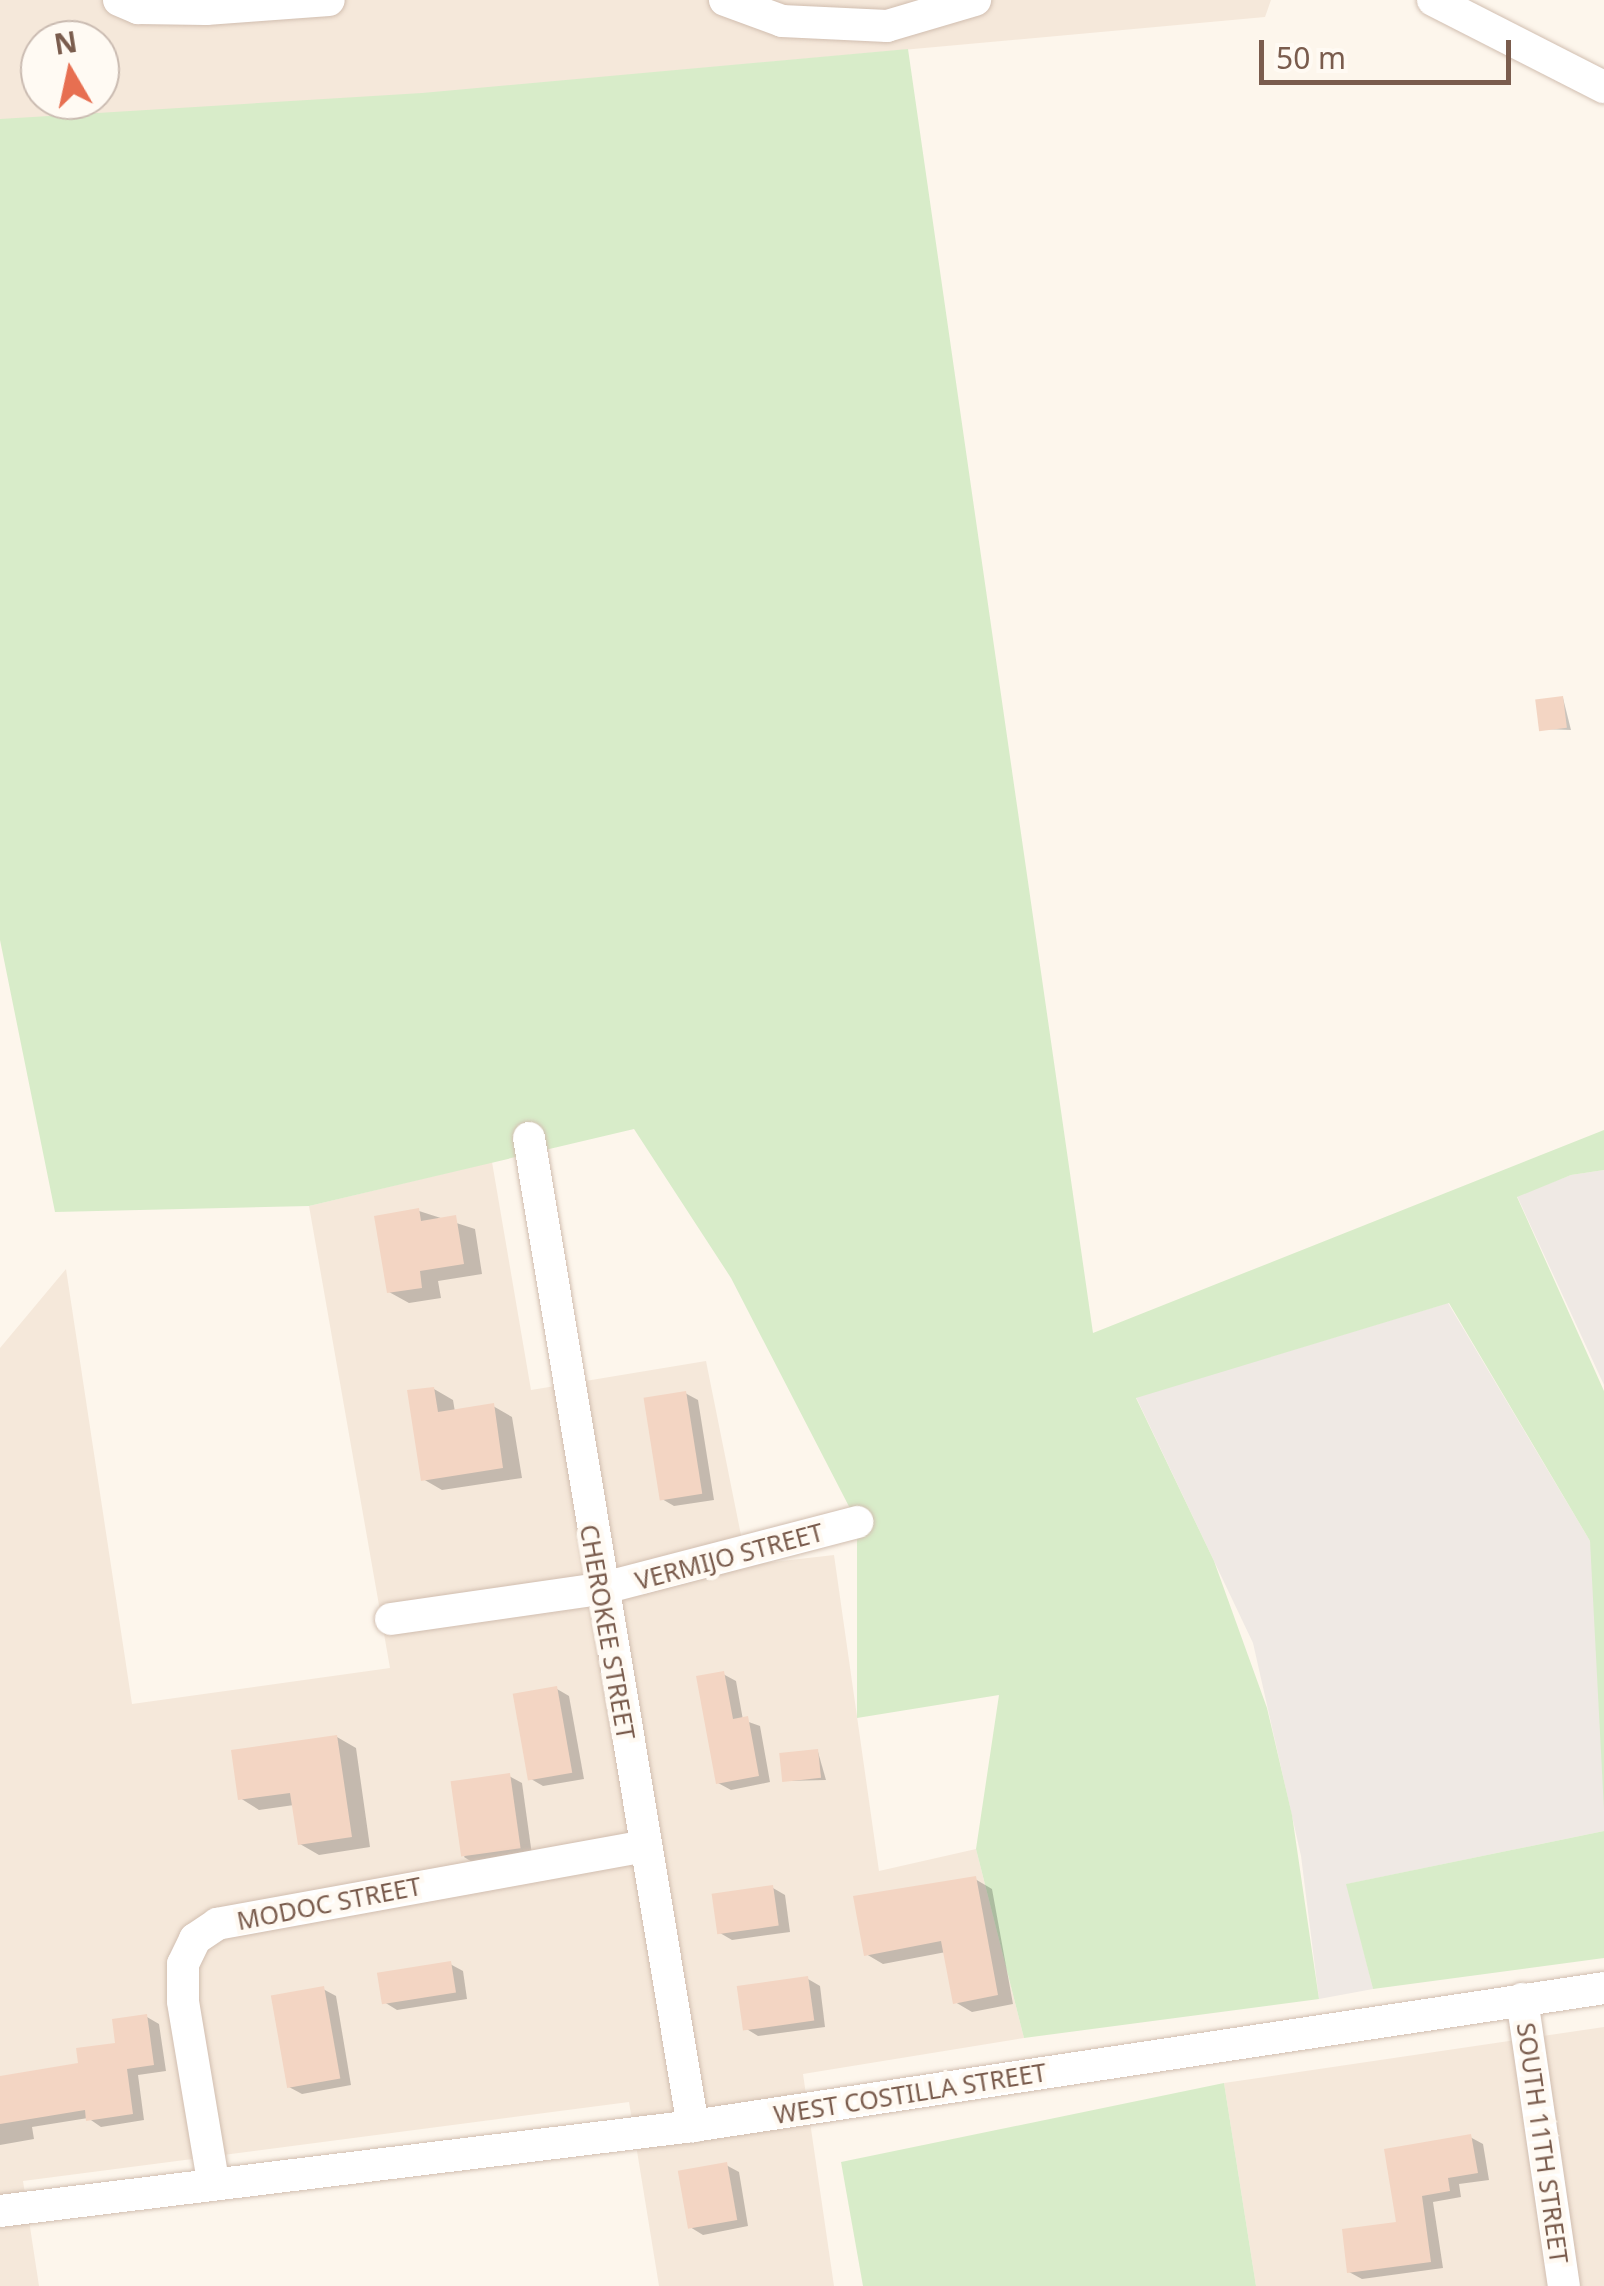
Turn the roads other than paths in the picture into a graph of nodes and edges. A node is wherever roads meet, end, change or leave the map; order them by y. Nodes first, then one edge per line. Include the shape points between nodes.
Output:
1 (119, 0) edge
2 (328, 0) edge
3 (725, 0) edge
4 (975, 0) edge
5 (1433, 0) edge
6 (1604, 87) edge
7 (529, 1138) dead end
8 (858, 1522) dead end
9 (600, 1590) junction
10 (391, 1619) dead end
11 (645, 1846) junction
12 (1604, 1988) edge
13 (1522, 2000) junction
14 (693, 2126) junction
15 (214, 2180) junction
16 (0, 2211) edge
17 (1564, 2286) edge

1 - 2 street via 138,8 206,9
3 - 4 street via 782,21 887,26
5 - 6 street
7 - 9 street, CHEROKEE STREET
8 - 9 street, VERMIJO STREET
9 - 10 street, VERMIJO STREET
9 - 11 street, CHEROKEE STREET
11 - 14 street, CHEROKEE STREET
11 - 15 street, MODOC STREET via 218,1924 195,1939 183,1964 183,2001
12 - 13 street, WEST COSTILLA STREET
13 - 14 street, WEST COSTILLA STREET
13 - 17 street, SOUTH 11TH STREET
14 - 15 street, WEST COSTILLA STREET
15 - 16 street

